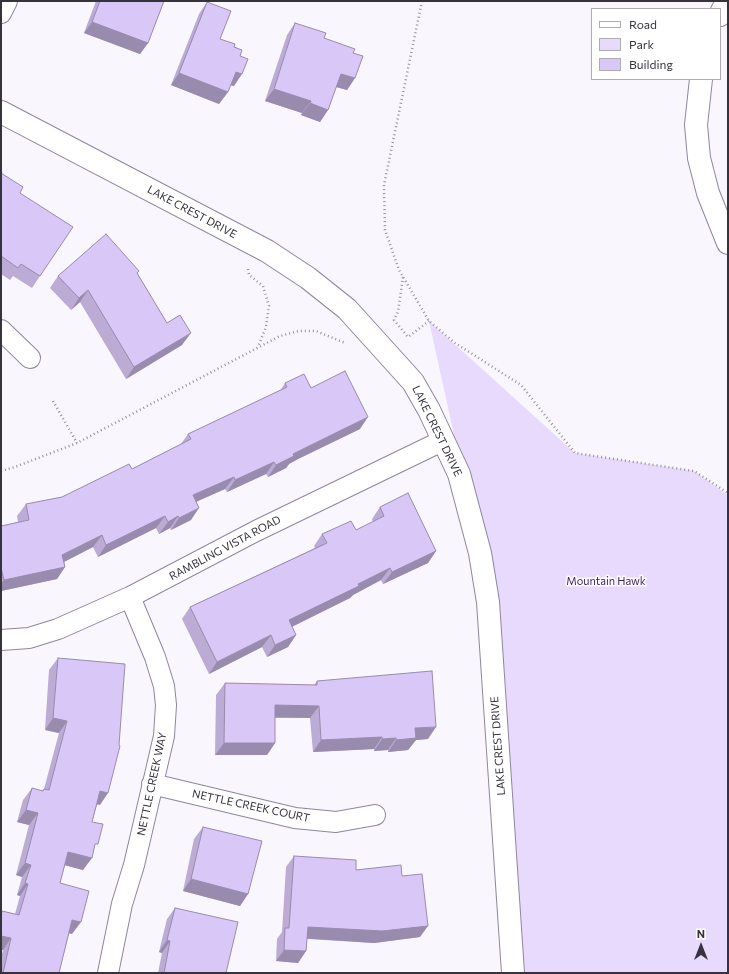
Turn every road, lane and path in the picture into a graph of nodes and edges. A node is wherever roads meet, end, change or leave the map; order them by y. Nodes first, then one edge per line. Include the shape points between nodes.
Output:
1 (7, 1) edge
2 (422, 1) edge
3 (727, 1) edge
4 (1, 12) edge
5 (721, 13) edge
6 (701, 80) edge
7 (1, 112) edge
8 (728, 243) edge
9 (248, 269) dead end
10 (403, 276) junction
11 (429, 321) junction
12 (1, 330) edge
13 (345, 343) dead end
14 (258, 347) junction
15 (30, 358) dead end
16 (53, 401) dead end
17 (444, 440) junction
18 (78, 443) junction
19 (1, 471) edge
20 (728, 493) edge
21 (130, 597) junction
22 (1, 640) edge
23 (152, 784) junction
24 (375, 815) dead end
25 (108, 973) edge
26 (513, 973) edge

1 - 4 street
2 - 10 path via 384,185 385,230
3 - 5 main road
6 - 8 main road via 696,125 699,158 708,194
7 - 17 main road, LAKE CREST DRIVE via 267,251 308,278 347,310 413,382
9 - 14 path via 249,275 263,286 269,306 266,327
10 - 11 path
10 - 11 path via 398,312 394,320 408,337
11 - 20 path via 455,343 521,385 575,453 694,471
12 - 15 street
13 - 14 path via 316,331 299,331 280,336
14 - 18 path
16 - 18 path
17 - 21 street, RAMBLING VISTA ROAD via 256,531
17 - 26 main road, LAKE CREST DRIVE via 459,474 472,517 488,602
18 - 19 path
21 - 22 street, RAMBLING VISTA ROAD via 58,629 30,638
21 - 23 street, NETTLE CREEK WAY via 146,631 164,686 164,736
23 - 24 street, NETTLE CREEK COURT via 295,818 336,822
23 - 25 street, NETTLE CREEK WAY via 134,865 122,904

